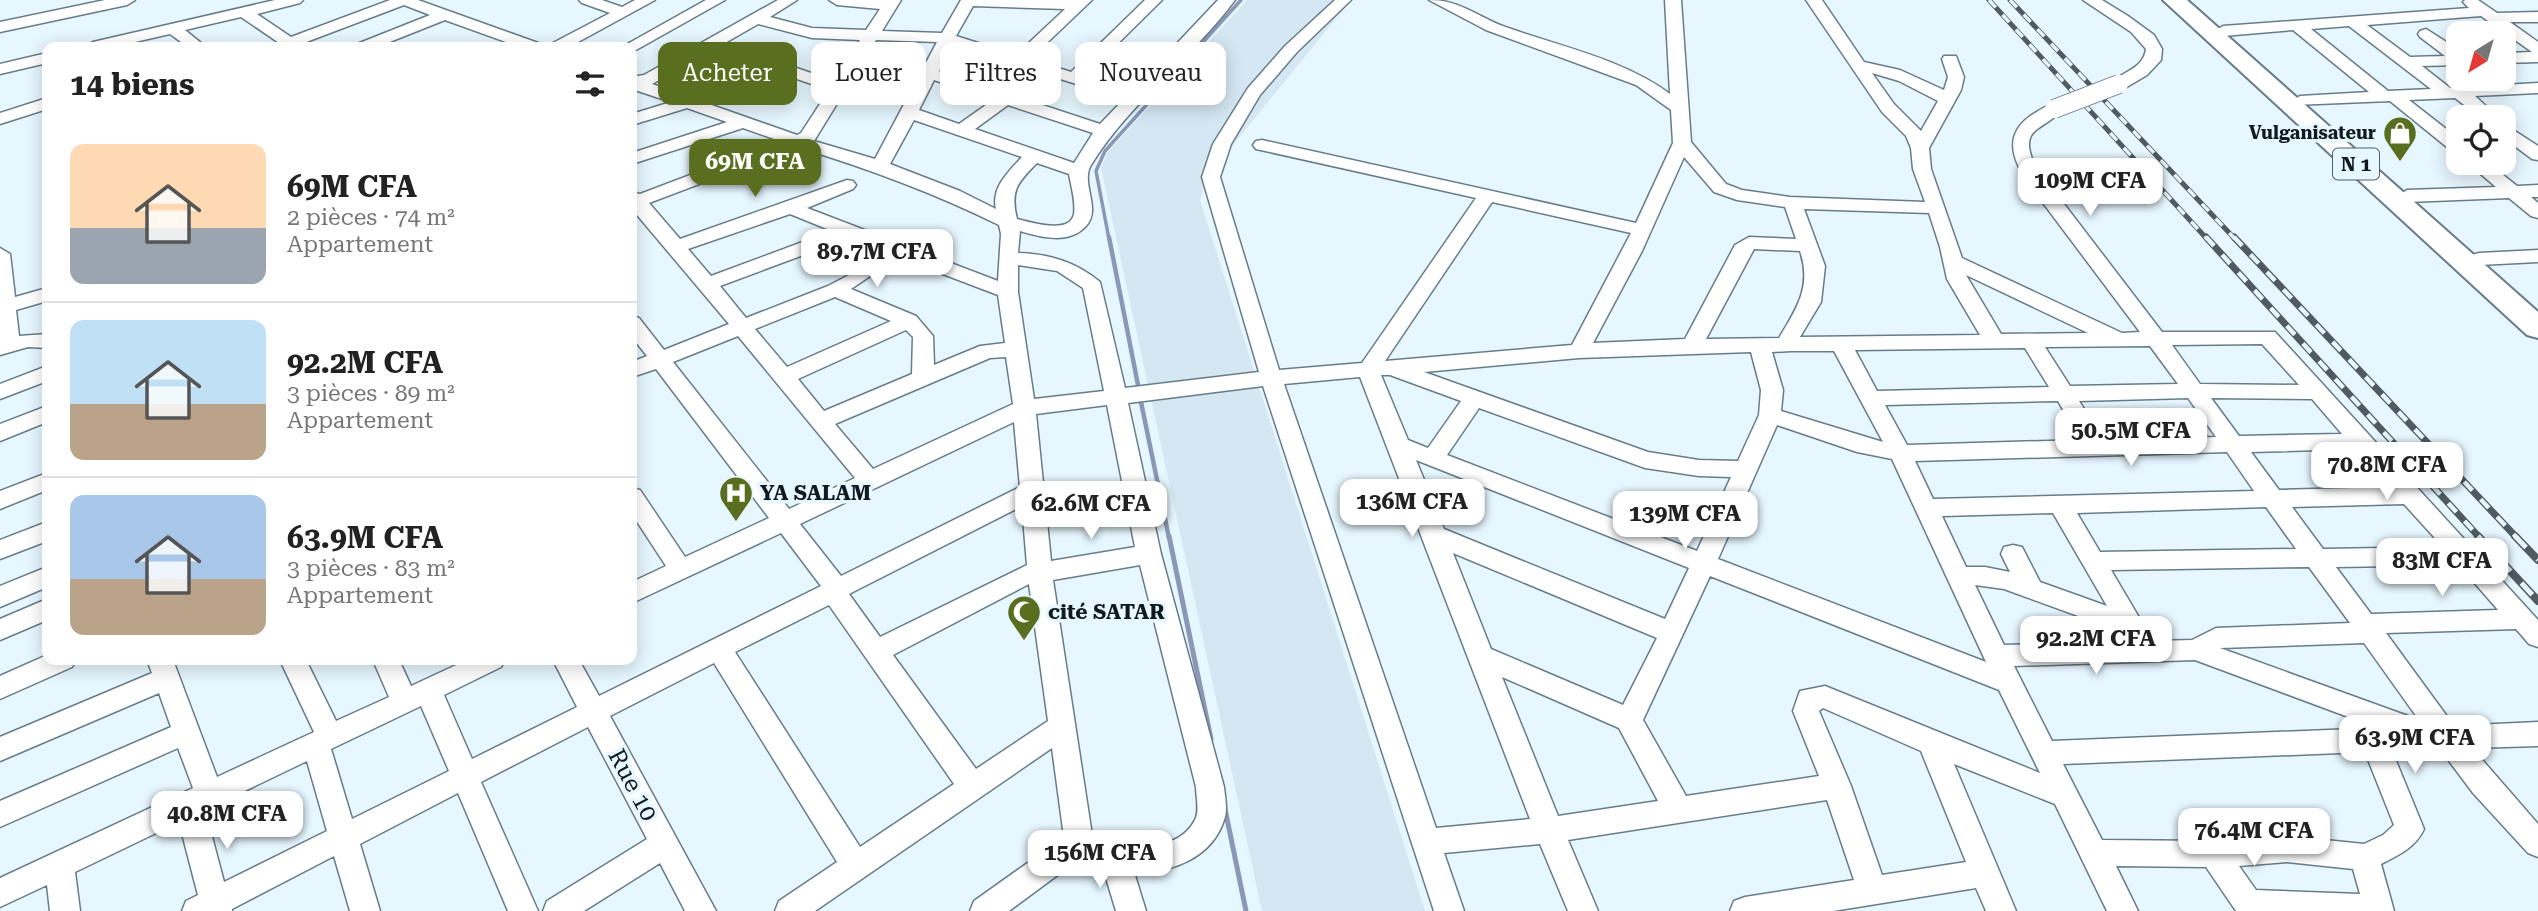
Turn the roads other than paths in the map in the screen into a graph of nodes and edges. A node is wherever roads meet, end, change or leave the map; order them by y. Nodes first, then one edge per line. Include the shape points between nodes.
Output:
1 (127, 0) edge
2 (295, 0) edge
3 (403, 0) edge
4 (587, 0) edge
5 (647, 0) edge
6 (717, 0) edge
7 (789, 0) edge
8 (837, 0) edge
9 (1154, 0) edge
10 (1227, 0) edge
11 (1343, 0) edge
12 (1437, 0) edge
13 (1674, 0) edge
14 (1814, 0) edge
15 (2091, 0) edge
16 (2174, 0) edge
17 (2189, 0) edge
18 (2469, 0) edge
19 (2531, 0) edge
20 (969, 1) edge
21 (892, 2) edge
22 (1082, 3) edge
23 (2538, 5) edge
24 (244, 12) junction
25 (623, 12) junction
26 (446, 14) junction
27 (2489, 15) junction
28 (2538, 17) edge
29 (110, 19) edge
30 (757, 19) junction
31 (2352, 21) junction
32 (2296, 25) junction
33 (0, 27) edge
34 (173, 29) junction
35 (2223, 31) junction
36 (2427, 34) dead end
37 (873, 35) junction
38 (509, 37) junction
39 (947, 38) junction
40 (96, 42) edge
41 (191, 42) edge
42 (288, 42) edge
43 (299, 42) edge
44 (393, 42) edge
45 (496, 42) edge
46 (522, 42) edge
47 (566, 42) edge
48 (716, 42) edge
49 (868, 42) edge
50 (961, 42) edge
51 (1039, 42) edge
52 (1111, 42) edge
53 (1187, 42) edge
54 (637, 43) edge
55 (2446, 49) edge
56 (2538, 49) edge
57 (2538, 57) edge
58 (2516, 58) edge
59 (42, 59) edge
60 (1950, 59) dead end
61 (2446, 60) edge
62 (2407, 62) junction
63 (1858, 66) junction
64 (0, 69) edge
65 (1061, 72) edge
66 (929, 73) junction
67 (658, 74) edge
68 (940, 77) edge
69 (1075, 77) edge
70 (637, 82) edge
71 (637, 84) edge
72 (2119, 84) joint
73 (2530, 89) edge
74 (658, 92) edge
75 (2454, 94) junction
76 (2390, 97) junction
77 (1678, 98) junction
78 (1948, 99) junction
79 (2538, 101) edge
80 (2300, 102) junction
81 (42, 105) edge
82 (679, 105) edge
83 (696, 105) edge
84 (828, 105) edge
85 (997, 105) edge
86 (1023, 105) edge
87 (1127, 105) edge
88 (2471, 105) edge
89 (908, 112) junction
90 (637, 118) edge
91 (0, 119) edge
92 (744, 122) junction
93 (961, 131) junction
94 (1103, 131) junction
95 (2446, 138) edge
96 (2516, 138) edge
97 (799, 142) junction
98 (1682, 143) junction
99 (1262, 145) dead end
100 (1920, 148) junction
101 (2536, 152) edge
102 (637, 157) edge
103 (1032, 157) junction
104 (878, 166) junction
105 (1078, 171) junction
106 (2492, 175) edge
107 (847, 185) dead end
108 (2538, 191) edge
109 (2513, 192) junction
110 (1488, 194) junction
111 (2407, 196) junction
112 (637, 199) edge
113 (1792, 202) junction
114 (637, 203) edge
115 (790, 208) junction
116 (1936, 208) junction
117 (2538, 212) edge
118 (1010, 223) junction
119 (1642, 230) junction
120 (849, 231) junction
121 (1807, 245) junction
122 (676, 247) junction
123 (897, 249) junction
124 (0, 254) edge
125 (2538, 256) edge
126 (1008, 259) junction
127 (2479, 259) junction
128 (1954, 261) junction
129 (1, 279) edge
130 (707, 284) junction
131 (835, 290) junction
132 (1008, 292) junction
133 (42, 297) edge
134 (2538, 312) edge
135 (5, 316) edge
136 (909, 321) junction
137 (742, 327) junction
138 (2538, 328) edge
139 (637, 330) edge
140 (2156, 339) junction
141 (2120, 340) junction
142 (42, 341) edge
143 (2031, 341) junction
144 (1995, 342) junction
145 (1842, 345) junction
146 (5, 346) edge
147 (1692, 346) junction
148 (1785, 346) junction
149 (1760, 347) junction
150 (1015, 350) junction
151 (1579, 351) junction
152 (659, 359) junction
153 (637, 367) edge
154 (1393, 368) junction
155 (1368, 370) junction
156 (42, 375) edge
157 (784, 377) junction
158 (923, 378) junction
159 (1271, 378) junction
160 (0, 391) edge
161 (2194, 391) junction
162 (2317, 392) junction
163 (2064, 394) junction
164 (1118, 396) junction
165 (1873, 398) junction
166 (1474, 399) junction
167 (1024, 408) junction
168 (1770, 415) junction
169 (42, 416) edge
170 (821, 421) junction
171 (0, 433) edge
172 (2362, 441) junction
173 (2232, 443) junction
174 (1399, 445) junction
175 (2097, 447) junction
176 (1900, 453) junction
177 (1433, 458) junction
178 (1746, 469) junction
179 (870, 481) junction
180 (42, 483) edge
181 (1032, 491) junction
182 (2410, 495) junction
183 (2272, 498) junction
184 (0, 500) edge
185 (2060, 504) junction
186 (1926, 508) junction
187 (785, 521) junction
188 (639, 522) edge
189 (42, 533) edge
190 (1436, 537) junction
191 (0, 550) edge
192 (1149, 554) junction
193 (2012, 554) dead end
194 (2465, 556) junction
195 (2316, 558) junction
196 (2094, 561) junction
197 (1705, 563) junction
198 (681, 570) junction
199 (1040, 572) junction
200 (1958, 576) junction
201 (42, 579) edge
202 (2031, 589) junction
203 (835, 590) junction
204 (637, 591) edge
205 (0, 597) edge
206 (42, 611) edge
207 (2130, 625) junction
208 (2367, 628) junction
209 (2530, 628) edge
210 (0, 630) edge
211 (1672, 633) junction
212 (719, 649) junction
213 (2196, 650) junction
214 (877, 651) junction
215 (2146, 651) junction
216 (1996, 656) junction
217 (1482, 657) junction
218 (53, 665) edge
219 (295, 665) edge
220 (390, 665) edge
221 (481, 665) edge
222 (569, 665) edge
223 (163, 669) edge
224 (2008, 682) junction
225 (0, 688) edge
226 (416, 696) junction
227 (593, 711) junction
228 (1629, 720) junction
229 (1062, 726) junction
230 (187, 732) junction
231 (2538, 734) edge
232 (2441, 737) junction
233 (323, 740) junction
234 (2374, 740) junction
235 (1931, 743) junction
236 (0, 749) edge
237 (2044, 753) junction
238 (465, 776) junction
239 (1837, 786) junction
240 (972, 787) junction
241 (2066, 796) junction
242 (199, 799) junction
243 (1678, 810) junction
244 (0, 814) edge
245 (1548, 830) junction
246 (344, 837) junction
247 (1425, 842) junction
248 (1079, 843) junction
249 (2538, 844) edge
250 (665, 845) junction
251 (2093, 853) junction
252 (1113, 854) junction
253 (2214, 854) junction
254 (2365, 857) junction
255 (60, 865) junction
256 (856, 866) junction
257 (1985, 873) junction
258 (1872, 890) junction
259 (0, 893) edge
260 (209, 908) edge
261 (2250, 908) edge
262 (2378, 910) edge
263 (65, 911) edge
264 (366, 911) edge
265 (523, 911) edge
266 (558, 911) edge
267 (701, 911) edge
268 (790, 911) edge
269 (985, 911) edge
270 (1132, 911) edge
271 (1449, 911) edge
272 (1583, 911) edge
273 (1745, 911) edge
274 (2001, 911) edge
275 (2123, 911) edge

1 - 29 street
2 - 24 street
3 - 26 street
3 - 43 street
4 - 25 street
5 - 25 street
6 - 54 street
7 - 30 street
8 - 21 street
9 - 52 street
10 - 53 street
11 - 159 street via 1289,50 1241,110 1214,161 1214,192
12 - 77 street via 1492,27
13 - 77 street
14 - 63 street
15 - 72 street via 2140,30 2155,49 2149,68
16 - 138 highway, N 1
17 - 35 highway, N 1
18 - 27 street
19 - 23 street
20 - 22 street
20 - 39 street
21 - 37 street
22 - 51 street
24 - 34 street
24 - 42 street
25 - 47 street
26 - 38 street
26 - 44 street
27 - 28 street
27 - 31 street
27 - 56 street
29 - 33 street
29 - 34 street
29 - 40 street
30 - 37 street via 812,33
30 - 48 street
31 - 32 street
31 - 62 street
32 - 35 street
32 - 76 street
34 - 41 street
35 - 80 highway, N 1
36 - 55 street
37 - 39 street
37 - 49 street
38 - 45 street
38 - 46 street
39 - 50 street
39 - 66 street
57 - 58 street
59 - 64 street
60 - 78 street via 1956,77
61 - 62 street
62 - 75 street
63 - 78 street via 1896,72
63 - 100 street via 1888,108 1914,134
65 - 69 street
66 - 68 street
66 - 89 street
67 - 70 street
71 - 74 street
72 - 140 street, bridge via 2053,109 2025,126 2019,138 2020,152 2024,164
73 - 75 street
73 - 79 street
75 - 76 street
75 - 88 street
76 - 80 street
76 - 95 street
77 - 98 street
78 - 100 street
80 - 111 highway, N 1
81 - 91 street
82 - 90 street
83 - 92 street
84 - 97 street via 808,137
85 - 93 street
86 - 94 street
87 - 94 street
89 - 93 street
89 - 104 street via 886,159
92 - 97 street
92 - 102 street
93 - 103 street
94 - 105 street
96 - 101 street
97 - 104 street
97 - 112 street
98 - 113 street via 1717,186 1734,194
98 - 119 street
99 - 110 street
100 - 116 street
103 - 105 street
103 - 118 street via 1012,178 1003,200
104 - 118 street
105 - 118 street via 1083,214 1077,224 1060,232 1045,232
106 - 109 street
107 - 115 street
108 - 109 street
109 - 111 street
109 - 117 street
110 - 119 street
110 - 155 street
111 - 127 highway, N 1
113 - 116 street
113 - 121 street
114 - 122 street
115 - 120 street
115 - 122 street
116 - 128 street
118 - 126 street
119 - 151 street
120 - 123 street
120 - 130 street
121 - 147 street via 1749,243 1742,249
121 - 148 street via 1815,266 1811,302
122 - 130 street
123 - 131 street
123 - 132 street
124 - 129 street
125 - 127 street
126 - 132 street
126 - 164 street via 1036,258 1066,266 1093,286
127 - 134 highway, N 1
128 - 141 street
128 - 144 street via 1957,279
129 - 135 street
130 - 137 street
131 - 136 street
131 - 137 street
132 - 150 street
133 - 135 street
135 - 146 street
136 - 157 street
136 - 158 street via 923,336
137 - 152 street
137 - 157 street
139 - 152 street
140 - 141 street
140 - 161 street
140 - 162 street via 2268,337
141 - 143 street
142 - 146 street
143 - 144 street
143 - 163 street
144 - 145 street
145 - 148 street
145 - 165 street
147 - 149 street
147 - 151 street
148 - 149 street
149 - 168 street via 1772,390
150 - 158 street via 987,351
150 - 167 street
151 - 154 street
152 - 153 street
152 - 187 street
154 - 155 street
154 - 166 street
155 - 159 street
155 - 174 street
156 - 160 street
157 - 170 street
158 - 170 street
159 - 164 street
159 - 247 street
161 - 162 street
161 - 163 street
161 - 173 street
162 - 172 street
163 - 165 street
163 - 175 street
164 - 167 street
164 - 192 street
165 - 176 street
166 - 177 street
166 - 178 street via 1645,460
167 - 179 street
167 - 181 street
168 - 176 street
168 - 178 street
169 - 171 street
170 - 179 street
172 - 173 street
172 - 182 street
173 - 175 street
173 - 183 street
174 - 177 street
174 - 190 street
175 - 176 street
176 - 186 street
177 - 197 street
178 - 197 street
179 - 187 street
180 - 184 street
181 - 199 street
181 - 203 street
182 - 183 street
182 - 194 street
183 - 185 street
183 - 195 street
185 - 186 street
185 - 196 street
186 - 200 street
187 - 198 street
187 - 203 street
188 - 198 street
189 - 191 street
190 - 211 street
190 - 217 street
192 - 199 street
192 - 252 street via 1210,788 1211,817 1204,833 1170,855 1153,860
193 - 202 street
194 - 195 street
194 - 209 street
195 - 196 street
195 - 208 street
196 - 207 street
197 - 211 street
197 - 224 street
198 - 204 street
199 - 214 street via 1025,575
199 - 229 street
200 - 202 street via 1985,576
200 - 216 street
201 - 205 street
202 - 207 street
203 - 212 street
203 - 214 street
206 - 210 street
207 - 215 street
208 - 209 street
208 - 213 street via 2216,638
208 - 232 street
211 - 228 street
212 - 227 street
212 - 256 street
213 - 215 street
213 - 232 street
214 - 240 street
215 - 216 street
216 - 224 street
217 - 228 street
217 - 245 street
218 - 225 street
219 - 233 street
220 - 226 street
221 - 226 street
222 - 227 street, Rue 10
223 - 230 street
223 - 236 street
224 - 237 street
226 - 233 street
226 - 238 street
227 - 238 street
227 - 250 street, Rue 10
228 - 243 street
229 - 240 street
229 - 248 street
230 - 242 street
230 - 244 street
231 - 232 street
232 - 234 street
232 - 249 street
233 - 242 street
233 - 246 street
234 - 237 street
234 - 254 street via 2410,829 2393,844
235 - 239 street via 1825,697 1809,699 1806,711
235 - 241 street
235 - 257 street
237 - 241 street
238 - 246 street
238 - 265 street
239 - 243 street
239 - 258 street
240 - 256 street
241 - 251 street
242 - 255 street
242 - 260 street
243 - 245 street
245 - 247 street
245 - 272 street
246 - 260 street
246 - 264 street
247 - 271 street
248 - 252 street
248 - 269 street
250 - 266 street
250 - 267 street, Rue 10
251 - 253 street
251 - 275 street
252 - 270 street
253 - 254 street via 2287,849
253 - 261 street
254 - 262 street
255 - 259 street
255 - 263 street
256 - 268 street
257 - 258 street
257 - 274 street
258 - 273 street
261 - 262 street

